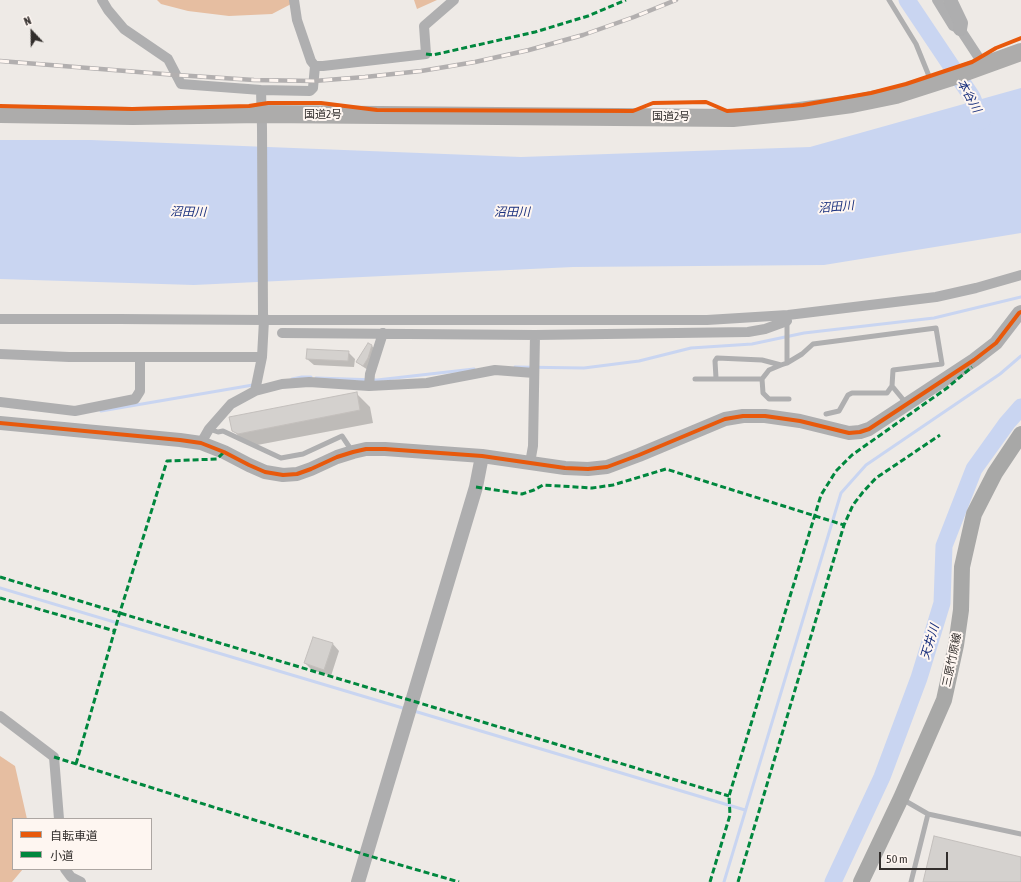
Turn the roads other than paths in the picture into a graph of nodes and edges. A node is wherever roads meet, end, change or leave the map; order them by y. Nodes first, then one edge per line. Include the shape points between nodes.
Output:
1 (102, 0) edge
2 (294, 0) edge
3 (454, 0) edge
4 (889, 0) edge
5 (937, 0) edge
6 (950, 0) edge
7 (960, 29) junction
8 (1021, 52) edge
9 (315, 66) junction
10 (980, 67) junction
11 (932, 84) junction
12 (262, 90) junction
13 (0, 114) edge
14 (262, 121) junction
15 (1021, 275) edge
16 (1021, 312) edge
17 (263, 317) junction
18 (788, 318) junction
19 (0, 319) edge
20 (282, 333) dead end
21 (383, 334) junction
22 (535, 335) junction
23 (0, 354) edge
24 (140, 358) junction
25 (262, 358) junction
26 (787, 363) junction
27 (781, 365) junction
28 (534, 373) junction
29 (695, 378) dead end
30 (716, 378) junction
31 (762, 379) junction
32 (369, 386) junction
33 (892, 386) junction
34 (255, 391) junction
35 (789, 400) dead end
36 (0, 402) edge
37 (907, 404) junction
38 (826, 414) dead end
39 (0, 423) edge
40 (209, 429) junction
41 (1021, 434) edge
42 (201, 443) junction
43 (353, 452) junction
44 (482, 456) junction
45 (530, 463) junction
46 (0, 716) edge
47 (901, 798) junction
48 (928, 814) junction
49 (59, 818) edge
50 (1021, 834) edge
51 (66, 870) edge
52 (81, 882) edge
53 (358, 882) edge
54 (861, 882) edge
55 (911, 882) edge

1 - 12 street via 124,29 168,59 181,84
2 - 9 street via 297,20
3 - 9 street via 424,26 426,54
4 - 11 lane via 916,44
5 - 7 street via 953,26
6 - 7 street via 961,23
7 - 10 street via 979,58
8 - 10 highway, 国道2号
9 - 12 street via 313,88 310,91
10 - 11 highway, 国道2号
11 - 14 highway, 国道2号 via 852,104 733,118
12 - 14 street
13 - 14 highway, 国道2号
14 - 17 street
15 - 18 street via 936,297
16 - 37 street via 996,343
17 - 18 street via 707,320
17 - 19 street
17 - 25 street
18 - 22 street via 748,332
18 - 26 lane
20 - 21 street
21 - 22 street
21 - 32 street via 370,374
22 - 28 street
23 - 24 street
24 - 25 street
24 - 36 street via 140,391 135,399 75,411
25 - 34 street
26 - 27 lane
26 - 33 lane via 813,344 936,328 942,364 893,370
27 - 30 lane via 762,360 717,358
27 - 31 lane via 769,370
28 - 32 street via 495,370 427,383
28 - 45 street via 533,446
29 - 30 lane
30 - 31 lane
31 - 35 lane via 763,393 769,399
32 - 34 street via 309,382 282,384
33 - 37 lane
33 - 38 lane via 887,392 852,393 848,395 839,411
34 - 40 street via 231,404
37 - 45 street via 869,429 860,432 849,433 765,416 743,416 725,419 607,467 565,468
39 - 42 street
40 - 42 street
40 - 43 lane via 223,431 281,458 303,454 342,436
41 - 47 main road, 三原竹原線 via 995,473 974,514 962,566 961,610 944,700
42 - 43 street via 265,472 283,475 297,474
43 - 44 street via 385,449
44 - 45 street
44 - 53 street via 476,487
46 - 49 street via 54,758
47 - 48 lane
47 - 54 main road, 三原竹原線
48 - 50 lane
48 - 55 lane
51 - 52 street via 71,877

